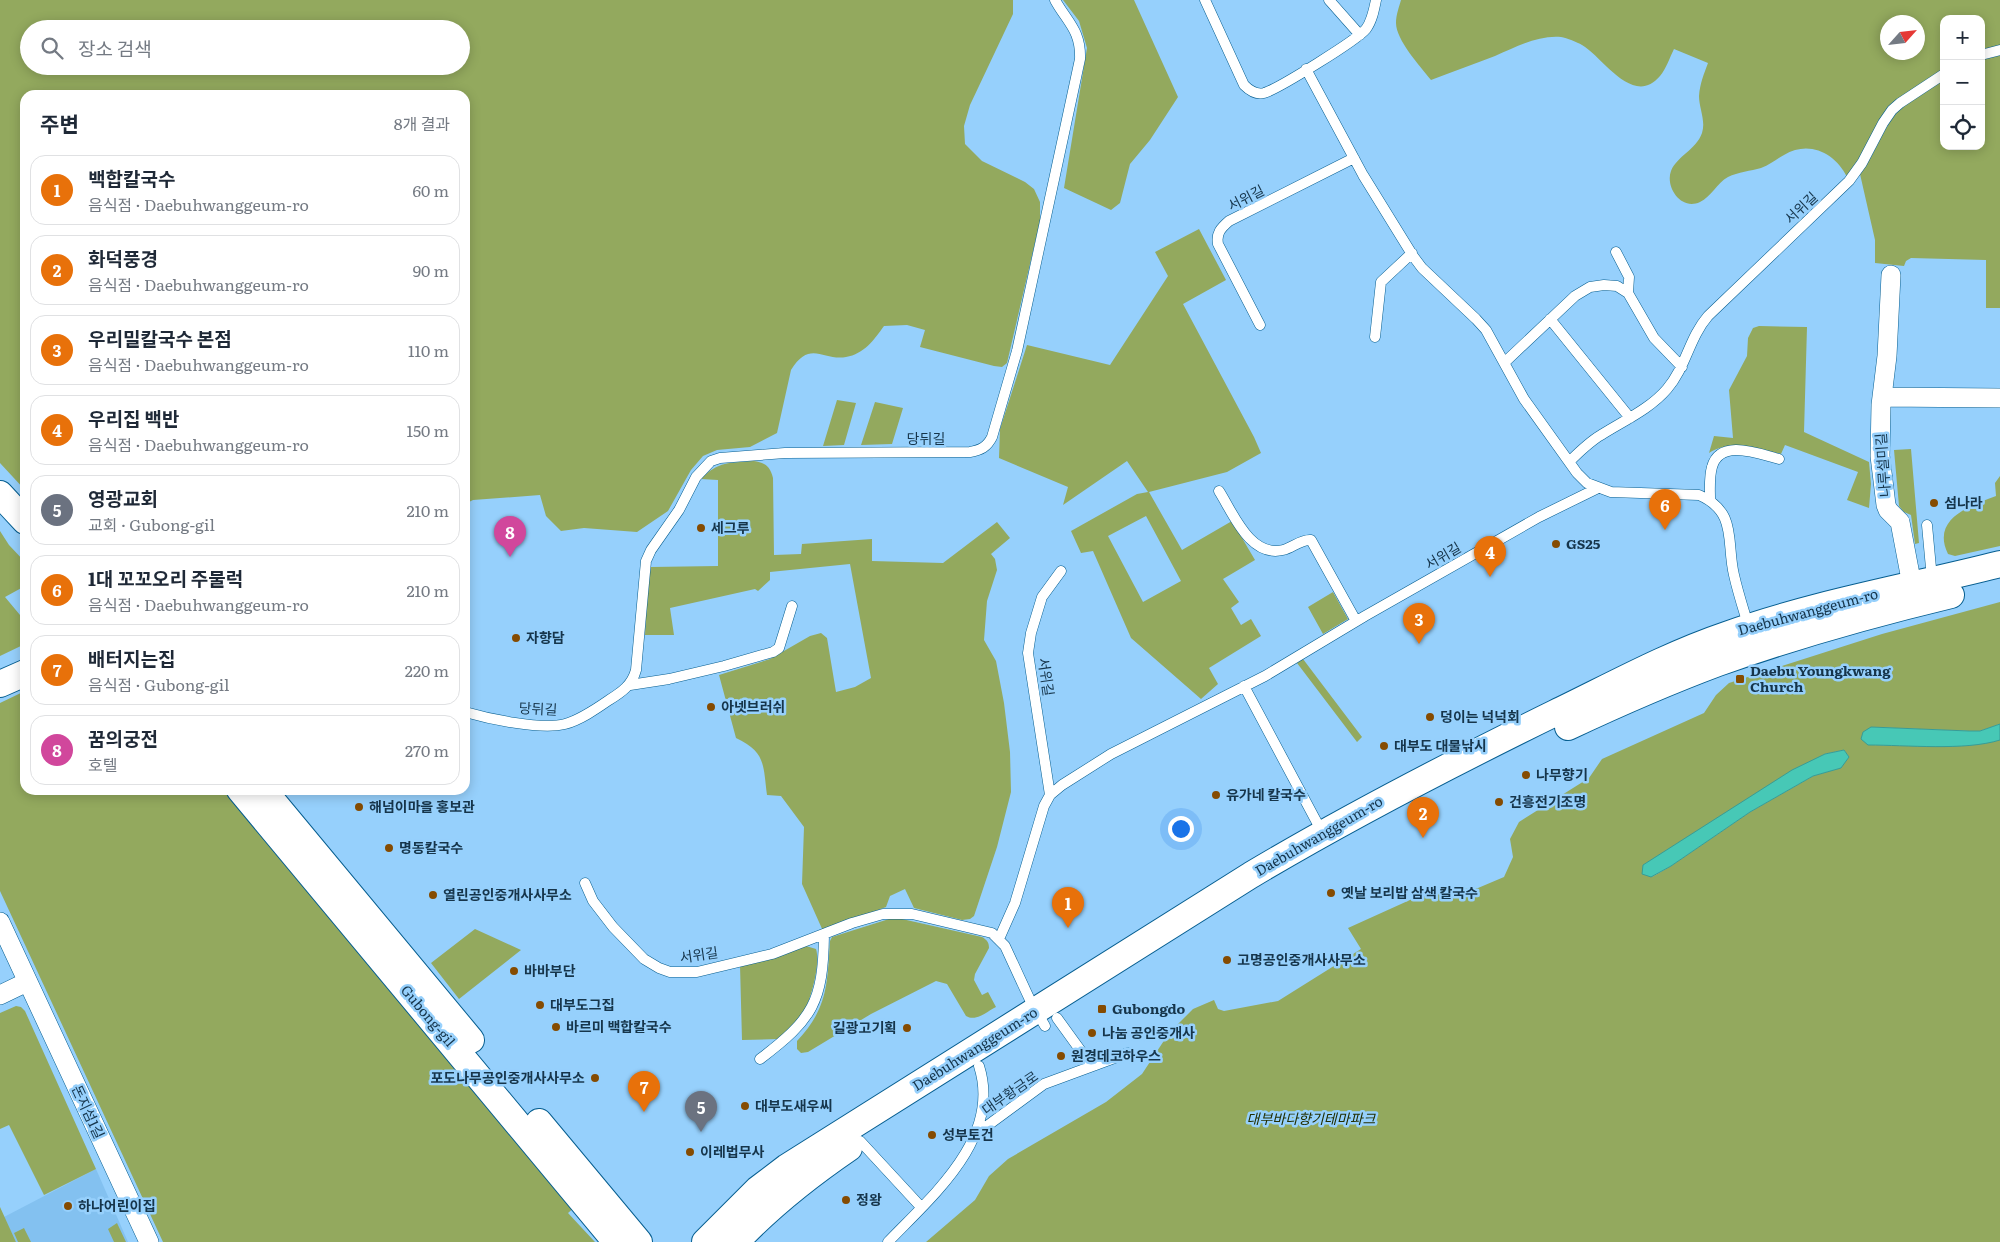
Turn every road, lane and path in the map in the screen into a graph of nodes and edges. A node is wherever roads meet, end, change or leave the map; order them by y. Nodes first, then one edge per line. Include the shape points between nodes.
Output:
1 (1055, 0) edge
2 (1205, 0) edge
3 (1329, 0) edge
4 (1376, 0) edge
5 (1360, 35) junction
6 (2000, 50) edge
7 (1985, 54) edge
8 (1306, 69) junction
9 (1940, 77) edge
10 (1354, 158) junction
11 (1616, 252) dead end
12 (1412, 253) junction
13 (1890, 275) dead end
14 (1628, 293) junction
15 (1550, 319) junction
16 (1260, 325) dead end
17 (1375, 337) dead end
18 (1504, 363) junction
19 (1682, 366) junction
20 (1882, 397) junction
21 (2000, 398) edge
22 (1630, 418) junction
23 (1779, 458) dead end
24 (1569, 462) junction
25 (1598, 488) junction
26 (1219, 491) dead end
27 (0, 494) edge
28 (1710, 499) junction
29 (20, 516) edge
30 (1926, 525) dead end
31 (2000, 564) edge
32 (1061, 571) dead end
33 (2000, 582) edge
34 (1922, 583) junction
35 (792, 606) dead end
36 (1356, 621) junction
37 (1752, 639) junction
38 (20, 675) edge
39 (0, 684) edge
40 (630, 685) junction
41 (1244, 686) junction
42 (470, 713) edge
43 (1050, 794) junction
44 (244, 795) edge
45 (267, 795) edge
46 (1322, 832) junction
47 (585, 883) dead end
48 (0, 922) edge
49 (824, 935) junction
50 (999, 939) junction
51 (27, 982) junction
52 (0, 995) edge
53 (1046, 1018) junction
54 (1128, 1053) dead end
55 (760, 1059) dead end
56 (1090, 1065) junction
57 (979, 1066) junction
58 (975, 1135) junction
59 (860, 1141) junction
60 (758, 1189) junction
61 (922, 1207) junction
62 (150, 1242) edge
63 (616, 1242) edge
64 (639, 1242) edge
65 (684, 1242) edge
66 (705, 1242) edge
67 (736, 1242) edge
68 (888, 1242) edge

1 - 40 lane, 당뒤길 via 1075,28 1080,59 1017,351 989,443 970,452 784,454 711,461 696,477 646,561 636,670
2 - 8 lane via 1236,70 1249,90 1263,93
3 - 5 lane
4 - 5 lane via 1371,20
5 - 8 lane
6 - 7 lane
8 - 10 lane
9 - 19 lane, 서위길 via 1892,110 1849,181 1703,321
10 - 12 lane
10 - 16 lane, 서위길 via 1229,221 1219,231 1218,244
11 - 14 lane via 1629,277
12 - 17 lane via 1381,282
12 - 18 lane via 1429,275 1486,330
13 - 20 street, 나루설미길
14 - 15 lane via 1617,286 1590,287
14 - 19 lane via 1654,338
15 - 18 lane
15 - 22 lane
18 - 24 lane via 1529,406
19 - 22 lane, 서위길 via 1666,391
20 - 21 street
20 - 34 street, 나루설미길 via 1880,456 1886,505 1900,522
22 - 24 lane, 서위길 via 1600,435
23 - 28 lane via 1738,450 1721,454 1712,467
24 - 25 lane via 1587,483
25 - 28 lane via 1611,492 1699,495
25 - 36 lane, 서위길 via 1539,517
26 - 36 lane via 1246,534 1262,549 1283,550 1312,540
27 - 29 main road
28 - 37 lane via 1719,507 1729,528 1734,575
30 - 34 lane
31 - 34 main road, Daebuhwanggeum-ro
32 - 43 lane, 서위길 via 1042,597 1028,653
33 - 37 main road, Daebuhwanggeum-ro via 1887,611
34 - 37 main road, Daebuhwanggeum-ro via 1791,614
35 - 40 lane, 당뒤길 via 779,648 772,652 670,679
36 - 41 lane, 서위길
37 - 46 main road, Daebuhwanggeum-ro via 1687,650 1642,670
37 - 53 main road, Daebuhwanggeum-ro via 1674,680 1482,767 1391,814 1313,857
38 - 39 main road
40 - 42 lane, 당뒤길 via 600,707 567,724 520,723
41 - 43 lane, 서위길 via 1111,754
41 - 46 lane
43 - 50 lane via 1037,826 1015,904
44 - 63 main road, Gubong-gil
45 - 64 main road, Gubong-gil
46 - 53 main road, Daebuhwanggeum-ro
47 - 49 lane, 서위길 via 593,901 613,927 644,959 670,972 717,968 779,952
48 - 51 street, 돈지섬1길
49 - 50 lane, 서위길 via 869,918 896,913 983,930
49 - 55 lane via 814,1004 796,1029
50 - 53 lane
51 - 52 street
51 - 62 street, 돈지섬1길
53 - 56 lane
53 - 57 main road, Daebuhwanggeum-ro
53 - 60 main road, Daebuhwanggeum-ro via 787,1167
54 - 56 lane, 대부황금로
56 - 58 lane, 대부황금로 via 1044,1084
57 - 58 lane, 대부황금로 via 984,1082
57 - 59 main road, Daebuhwanggeum-ro
58 - 61 lane, 대부황금로 via 944,1182
59 - 61 lane
59 - 67 main road, Daebuhwanggeum-ro via 811,1174
60 - 65 main road via 730,1202
60 - 66 main road, Daebuhwanggeum-ro
61 - 68 lane, 대부황금로

